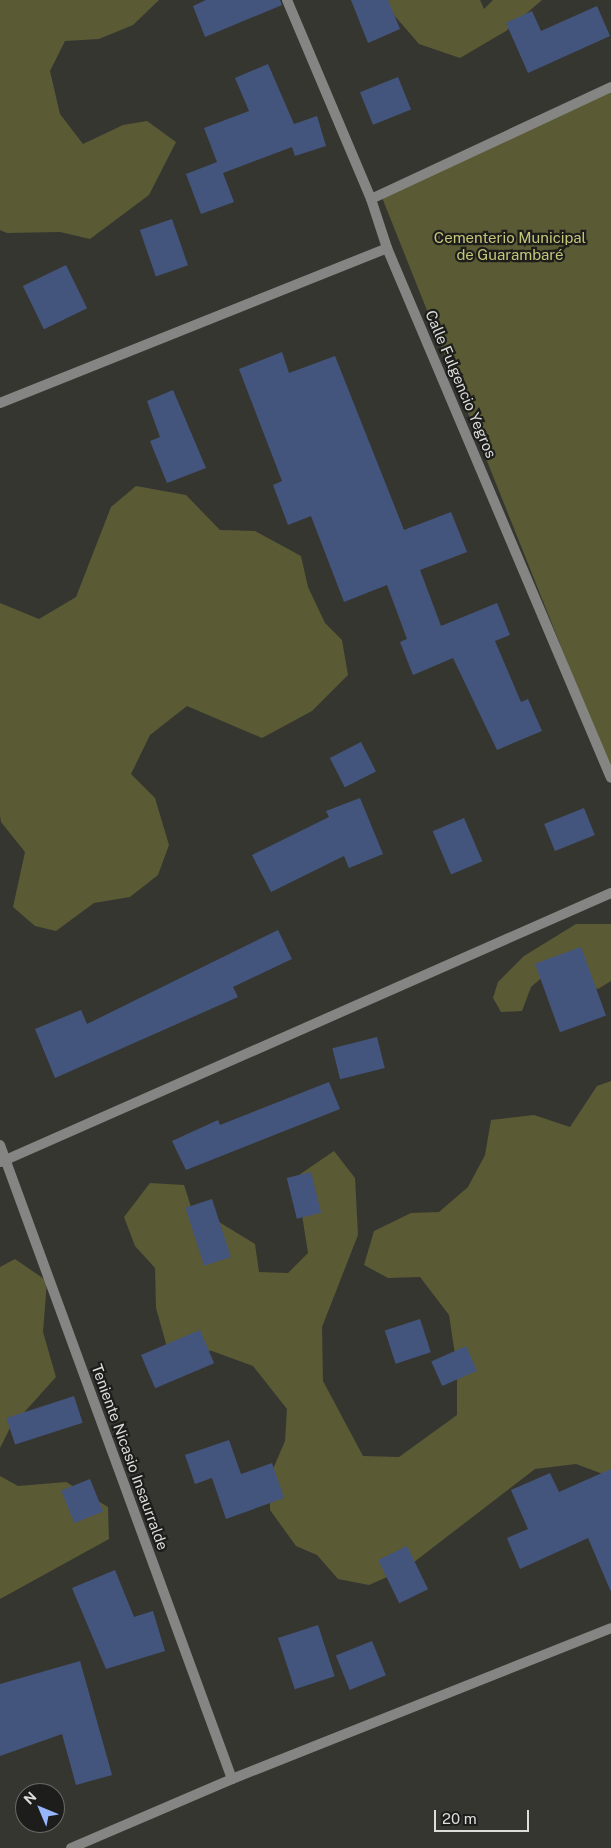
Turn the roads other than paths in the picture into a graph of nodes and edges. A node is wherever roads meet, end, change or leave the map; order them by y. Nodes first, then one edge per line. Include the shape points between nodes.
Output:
1 (287, 0) edge
2 (611, 87) edge
3 (371, 199) junction
4 (387, 248) junction
5 (0, 402) edge
6 (611, 778) edge
7 (611, 893) edge
8 (0, 1145) edge
9 (3, 1161) edge
10 (611, 1628) edge
11 (232, 1779) junction
12 (71, 1848) edge

1 - 3 street, Calle Fulgencio Yegros
2 - 3 street
3 - 4 street, Calle Fulgencio Yegros
4 - 5 street
4 - 6 street, Calle Fulgencio Yegros
7 - 9 street
8 - 9 street, Teniente Nicasio Insaurralde
9 - 11 street, Teniente Nicasio Insaurralde
10 - 11 street
11 - 12 street

